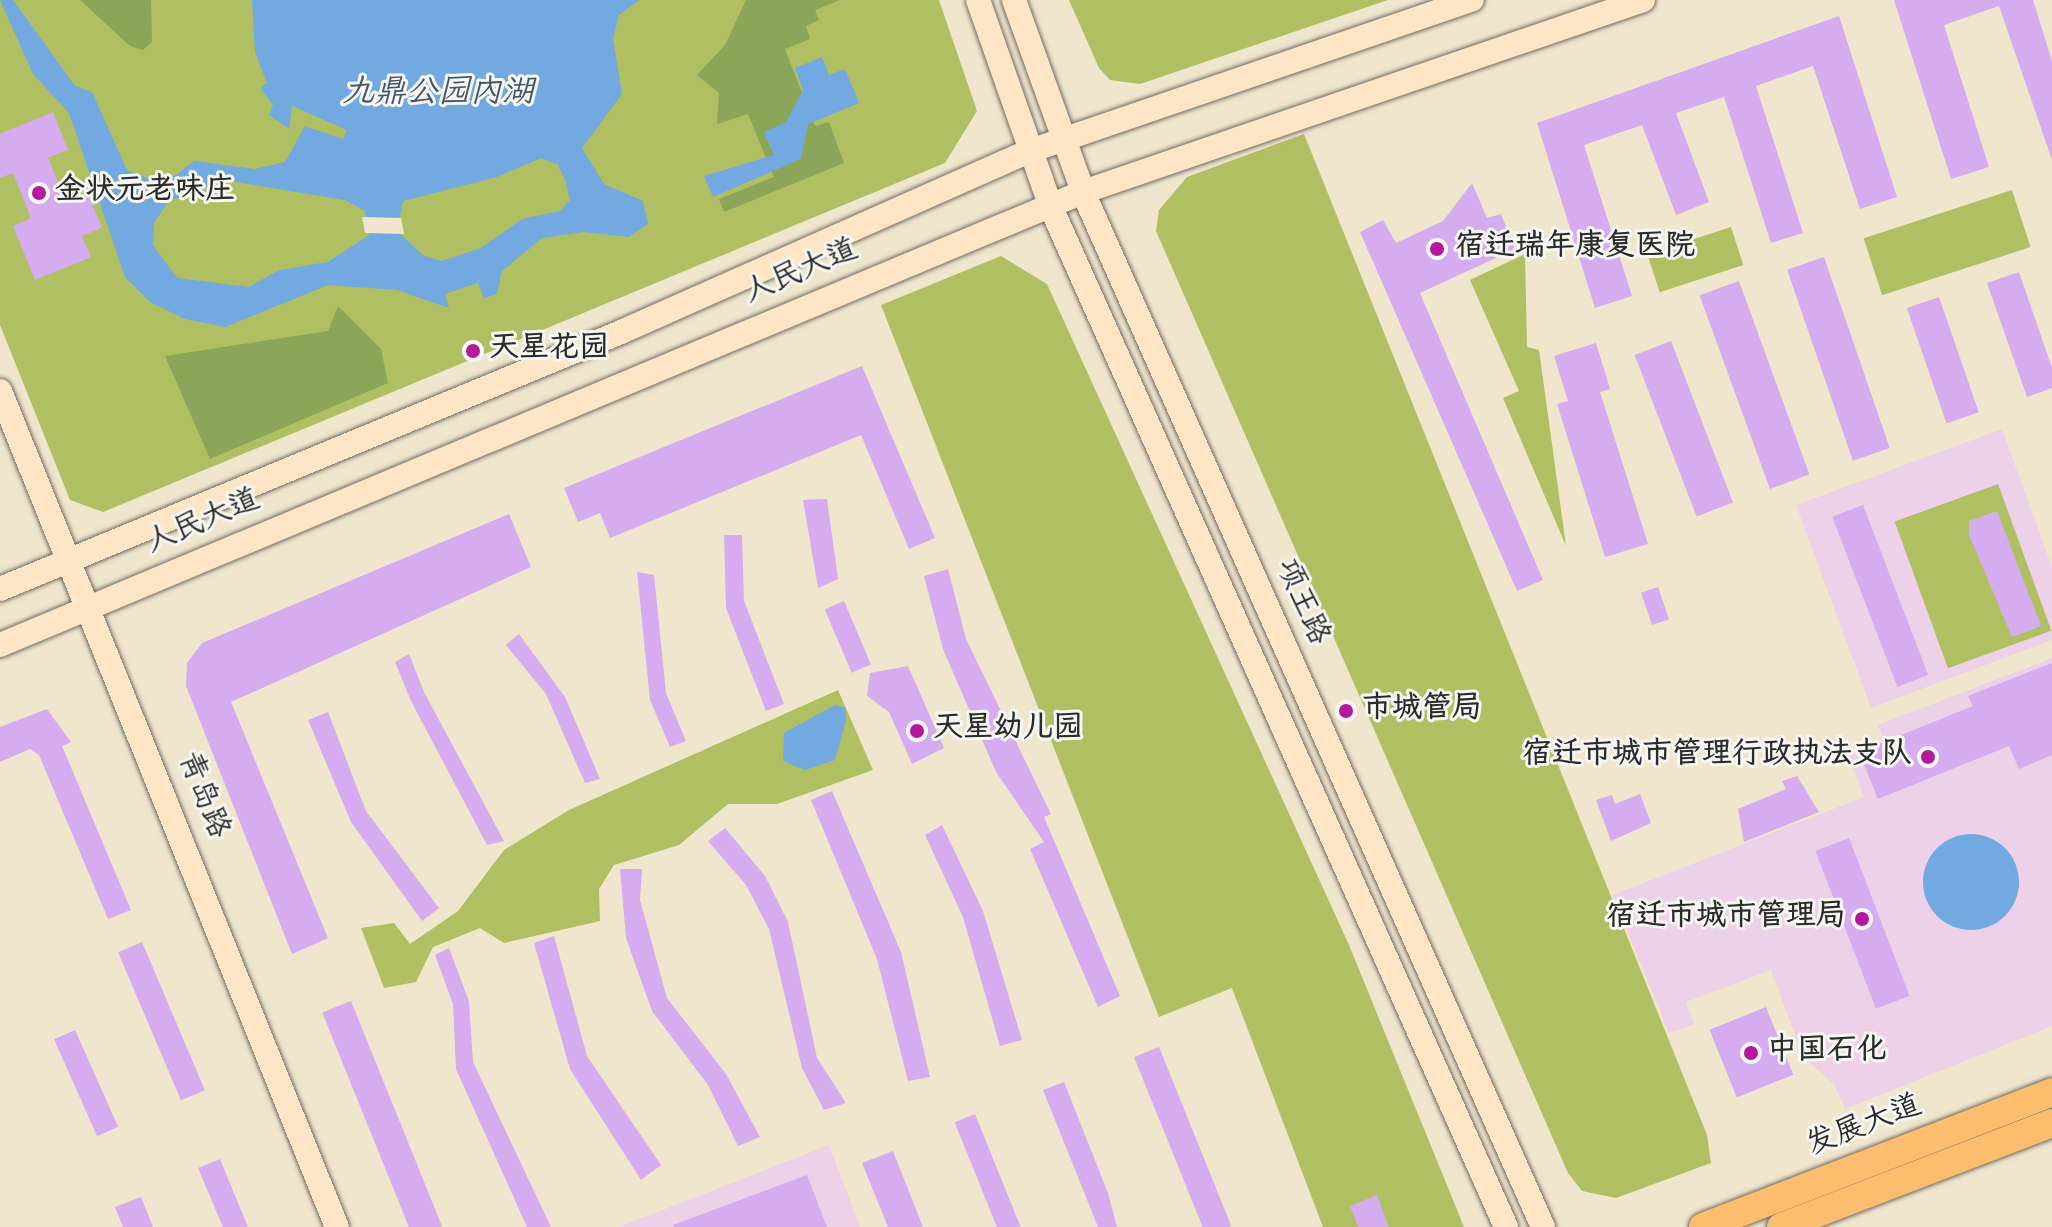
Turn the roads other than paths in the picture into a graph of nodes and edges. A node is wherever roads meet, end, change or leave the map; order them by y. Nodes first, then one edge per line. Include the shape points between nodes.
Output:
1 (978, 0) edge
2 (1014, 0) edge
3 (1472, 0) edge
4 (1643, 0) edge
5 (1063, 139) junction
6 (1030, 151) junction
7 (1083, 192) junction
8 (1050, 205) junction
9 (0, 391) edge
10 (71, 560) junction
11 (0, 589) edge
12 (91, 606) junction
13 (0, 645) edge
14 (2052, 1092) edge
15 (2052, 1123) edge
16 (337, 1227) edge
17 (1506, 1227) edge
18 (1543, 1227) edge
19 (1703, 1227) edge
20 (1781, 1227) edge

1 - 6 main road
2 - 5 main road, 项王路
3 - 5 main road, 人民大道
4 - 7 main road, 人民大道
5 - 6 main road, 人民大道
5 - 7 main road, 项王路
6 - 8 main road
6 - 10 main road, 人民大道 via 621,332
7 - 8 main road, 人民大道
7 - 18 main road, 项王路
8 - 12 main road, 人民大道
8 - 17 main road
9 - 10 main road, 青岛路
10 - 11 main road, 人民大道
10 - 12 main road, 青岛路
12 - 13 main road, 人民大道
12 - 16 main road, 青岛路
14 - 19 main road, 发展大道
15 - 20 main road, 发展大道

